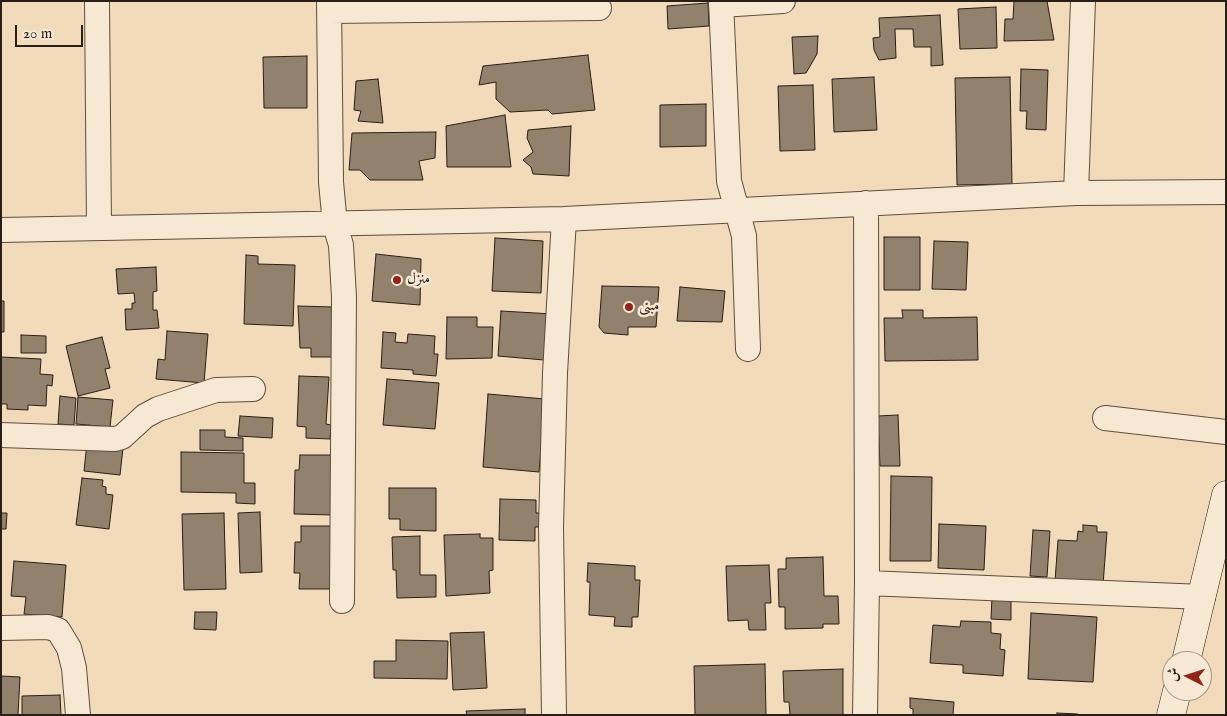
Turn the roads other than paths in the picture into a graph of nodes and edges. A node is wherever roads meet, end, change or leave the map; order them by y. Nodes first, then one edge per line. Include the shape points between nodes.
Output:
1 (97, 1) edge
2 (783, 1) edge
3 (1083, 1) edge
4 (721, 3) edge
5 (330, 6) edge
6 (599, 8) dead end
7 (1226, 192) edge
8 (1076, 193) junction
9 (866, 203) junction
10 (737, 210) junction
11 (564, 219) junction
12 (335, 224) junction
13 (100, 228) junction
14 (1, 230) edge
15 (748, 349) dead end
16 (253, 389) dead end
17 (1105, 418) dead end
18 (1226, 432) edge
19 (1, 435) edge
20 (1226, 495) edge
21 (867, 583) junction
22 (1203, 598) junction
23 (342, 601) dead end
24 (1, 628) edge
25 (1189, 651) edge
26 (1175, 701) edge
27 (78, 715) edge
28 (554, 715) edge
29 (865, 715) edge
30 (1171, 715) edge

1 - 13 street
2 - 4 street
3 - 8 street
4 - 10 street via 729,181
5 - 6 street
5 - 12 street via 331,182
7 - 8 street
8 - 9 street
9 - 10 street
9 - 21 street
10 - 11 street
10 - 15 street via 744,236
11 - 12 street
11 - 28 street via 555,373 551,528
12 - 13 street
12 - 23 street via 341,245 344,297
13 - 14 street
16 - 19 street via 216,390 158,409 145,416 128,433 115,439
17 - 18 street
20 - 22 street
21 - 22 street
21 - 29 street
22 - 25 street
24 - 27 street via 48,627 58,630 69,648 74,668
26 - 30 street

